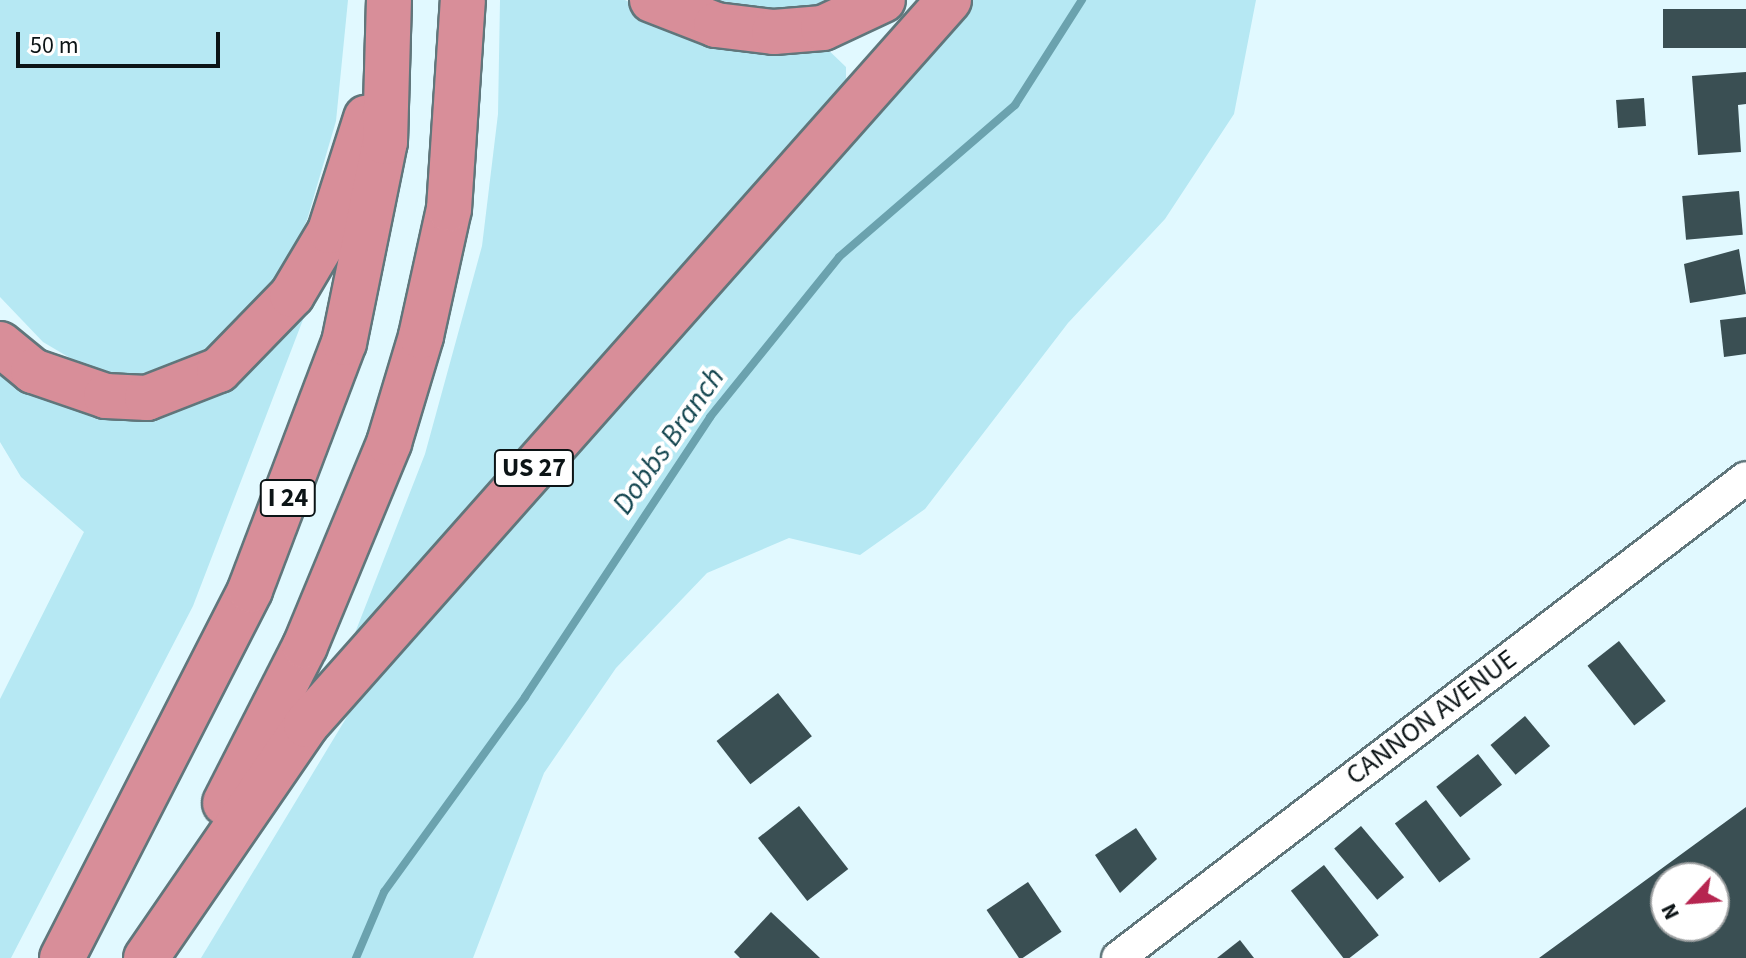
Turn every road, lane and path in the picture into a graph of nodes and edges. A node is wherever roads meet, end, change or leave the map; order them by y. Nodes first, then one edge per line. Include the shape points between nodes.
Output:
1 (463, 0) edge
2 (652, 0) edge
3 (883, 0) edge
4 (949, 0) edge
5 (390, 20) edge
6 (0, 344) edge
7 (1746, 478) edge
8 (62, 958) edge
9 (146, 958) edge
10 (1118, 958) edge

1 - 9 highway, I 24 via 449,209 389,443 305,646
2 - 3 highway via 716,25 774,32 823,28
4 - 9 highway, US 27 via 306,725
5 - 6 highway via 330,231 292,295 219,370 147,398 106,396 33,371
5 - 8 highway, I 24 via 385,142 365,252 313,430 250,590
7 - 10 street, CANNON AVENUE

